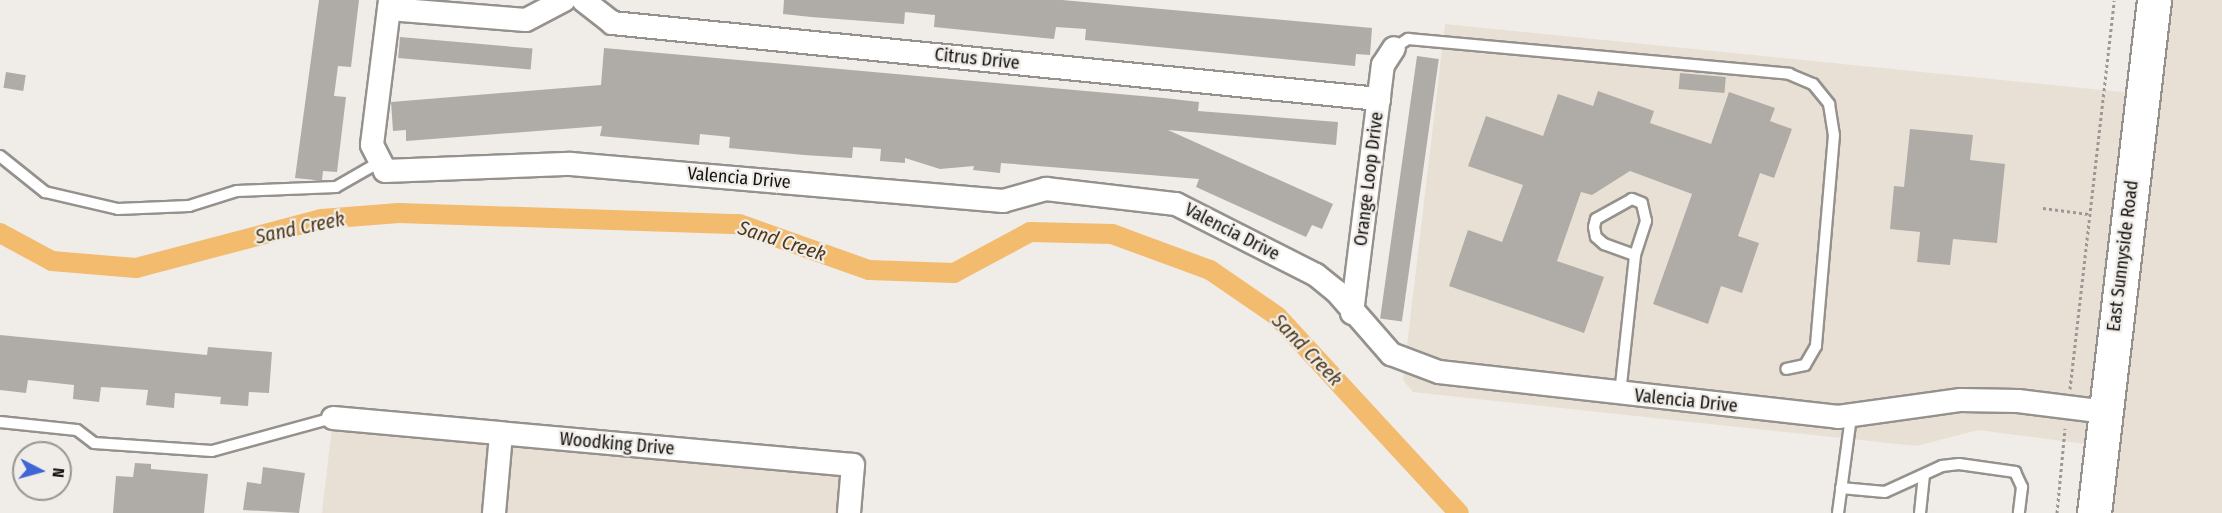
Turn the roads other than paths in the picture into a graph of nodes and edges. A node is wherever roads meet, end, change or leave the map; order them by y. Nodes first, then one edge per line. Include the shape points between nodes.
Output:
1 (564, 0) edge
2 (584, 0) edge
3 (2154, 0) edge
4 (389, 4) edge
5 (1394, 48) joint
6 (1380, 99) junction
7 (0, 156) edge
8 (378, 163) junction
9 (1635, 255) junction
10 (1352, 313) junction
11 (1786, 369) dead end
12 (1620, 394) junction
13 (2106, 412) junction
14 (1851, 417) junction
15 (333, 418) joint
16 (0, 422) edge
17 (501, 434) junction
18 (1924, 476) junction
19 (1841, 488) junction
20 (494, 513) edge
21 (849, 513) edge
22 (1838, 513) edge
23 (1920, 513) edge
24 (2019, 513) edge
25 (2094, 513) edge

1 - 4 street via 526,20
2 - 6 street, Citrus Drive via 612,23
3 - 13 main road, East Sunnyside Road
4 - 8 street via 372,146
5 - 6 street, Orange Loop Drive via 1383,65
5 - 11 lane via 1408,39 1789,75 1813,84 1829,105 1834,135 1816,346 1805,364
6 - 10 street, Orange Loop Drive
7 - 8 lane via 45,192 118,209 189,206 237,191 336,187
8 - 10 street, Valencia Drive via 384,171 571,164 1003,201 1046,189 1176,204 1316,275 1336,291
9 - 9 lane via 1646,210 1632,199 1596,219 1594,227 1596,237 1604,244
9 - 12 lane
10 - 12 street, Valencia Drive via 1391,354 1414,366
12 - 14 street, Valencia Drive
13 - 14 street, Valencia Drive via 2018,401 1961,400
13 - 25 main road, East Sunnyside Road
14 - 19 lane
15 - 16 lane via 212,451 94,443 77,430
15 - 17 street, Woodking Drive
17 - 20 street
17 - 21 street, Woodking Drive via 853,465
18 - 19 lane via 1885,492
18 - 23 lane
18 - 24 lane via 1942,466 1959,464 2015,472 2022,488
19 - 22 lane

